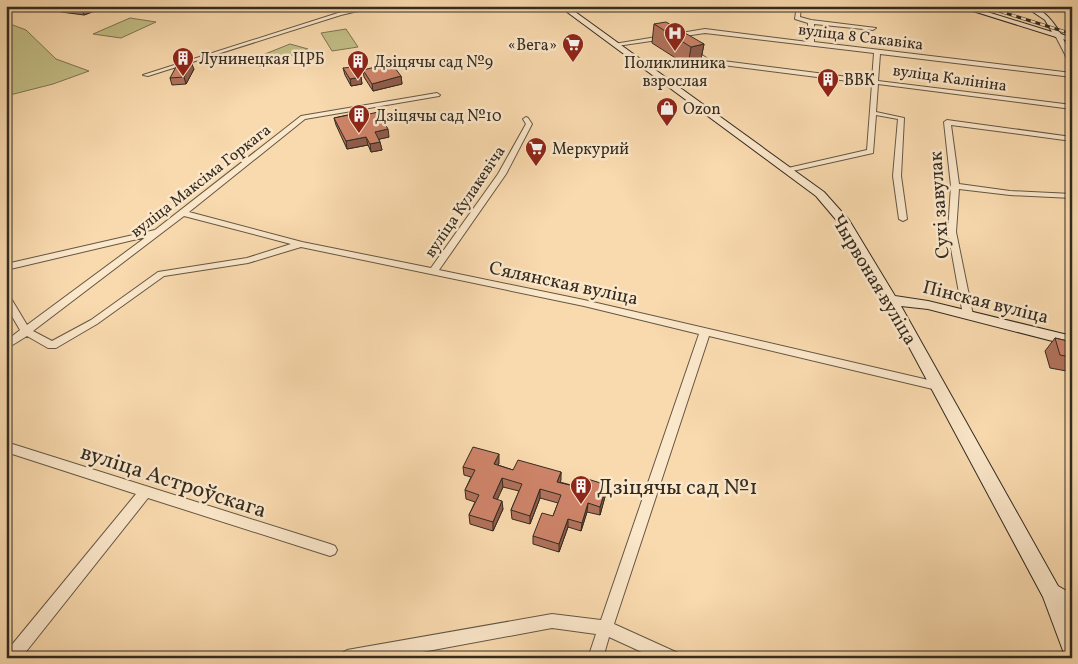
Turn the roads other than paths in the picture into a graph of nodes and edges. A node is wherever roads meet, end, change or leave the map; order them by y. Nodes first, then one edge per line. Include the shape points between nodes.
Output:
1 (377, 6) edge
2 (562, 6) edge
3 (799, 6) edge
4 (960, 6) edge
5 (1027, 6) edge
6 (811, 22) junction
7 (873, 28) dead end
8 (668, 35) junction
9 (1058, 35) junction
10 (675, 40) edge
11 (1072, 40) edge
12 (811, 43) junction
13 (617, 44) junction
14 (683, 45) edge
15 (877, 52) junction
16 (1072, 62) edge
17 (146, 75) dead end
18 (1072, 75) edge
19 (875, 81) junction
20 (437, 95) dead end
21 (1072, 107) edge
22 (872, 113) junction
23 (526, 118) dead end
24 (1072, 139) edge
25 (788, 170) junction
26 (955, 186) junction
27 (1072, 196) edge
28 (184, 213) junction
29 (903, 219) dead end
30 (158, 231) junction
31 (301, 244) junction
32 (6, 267) edge
33 (434, 271) junction
34 (6, 297) edge
35 (891, 300) junction
36 (968, 315) junction
37 (26, 331) junction
38 (706, 332) junction
39 (1072, 341) edge
40 (6, 346) edge
41 (937, 386) junction
42 (6, 447) edge
43 (145, 492) junction
44 (330, 550) dead end
45 (1051, 593) junction
46 (1072, 605) edge
47 (606, 628) junction
48 (1072, 649) edge
49 (11, 654) edge
50 (347, 658) edge
51 (595, 658) edge
52 (673, 658) edge

1 - 17 street via 340,14
2 - 13 main road, Чырвоная вуліца
3 - 6 street via 797,18
4 - 9 street
5 - 9 street via 1048,19
6 - 7 street
6 - 12 street
8 - 10 street
8 - 12 street, вуліца 8 Сакавіка via 705,31
8 - 13 street, вуліца 8 Сакавіка
9 - 11 street
9 - 16 street
12 - 15 street, вуліца 8 Сакавіка
13 - 25 main road, Чырвоная вуліца
14 - 19 street, вуліца Калініна via 706,60
15 - 18 street, вуліца 8 Сакавіка
15 - 19 street
19 - 21 street, вуліца Калініна
19 - 22 street
20 - 28 street, вуліца Максіма Горкага via 303,117
22 - 25 street via 870,151
22 - 29 street via 900,118 897,176
23 - 33 street, вуліца Кулакевіча via 529,124 502,174
24 - 26 street, Сухі завулак via 947,122
25 - 35 main road, Чырвоная вуліца via 820,194 843,220
26 - 27 street
26 - 36 street, Сухі завулак via 952,232
28 - 30 street, вуліца Максіма Горкага
28 - 31 street, Сялянская вуліца
30 - 32 street
30 - 37 street, вуліца Максіма Горкага
31 - 33 street, Сялянская вуліца
31 - 37 street via 248,260 161,274 94,322 52,345
33 - 38 street, Сялянская вуліца
34 - 37 street
35 - 36 street, Пінская вуліца via 910,301
35 - 41 main road, Чырвоная вуліца
36 - 39 street, Пінская вуліца
37 - 40 street, вуліца Максіма Горкага
38 - 41 street, Сялянская вуліца
38 - 47 street
41 - 45 main road, Чырвоная вуліца
42 - 43 street, вуліца Астроўскага
43 - 44 street, вуліца Астроўскага
43 - 49 street
45 - 46 street
45 - 48 street, Чырвоная вуліца
47 - 50 street via 552,622
47 - 51 street
47 - 52 street

